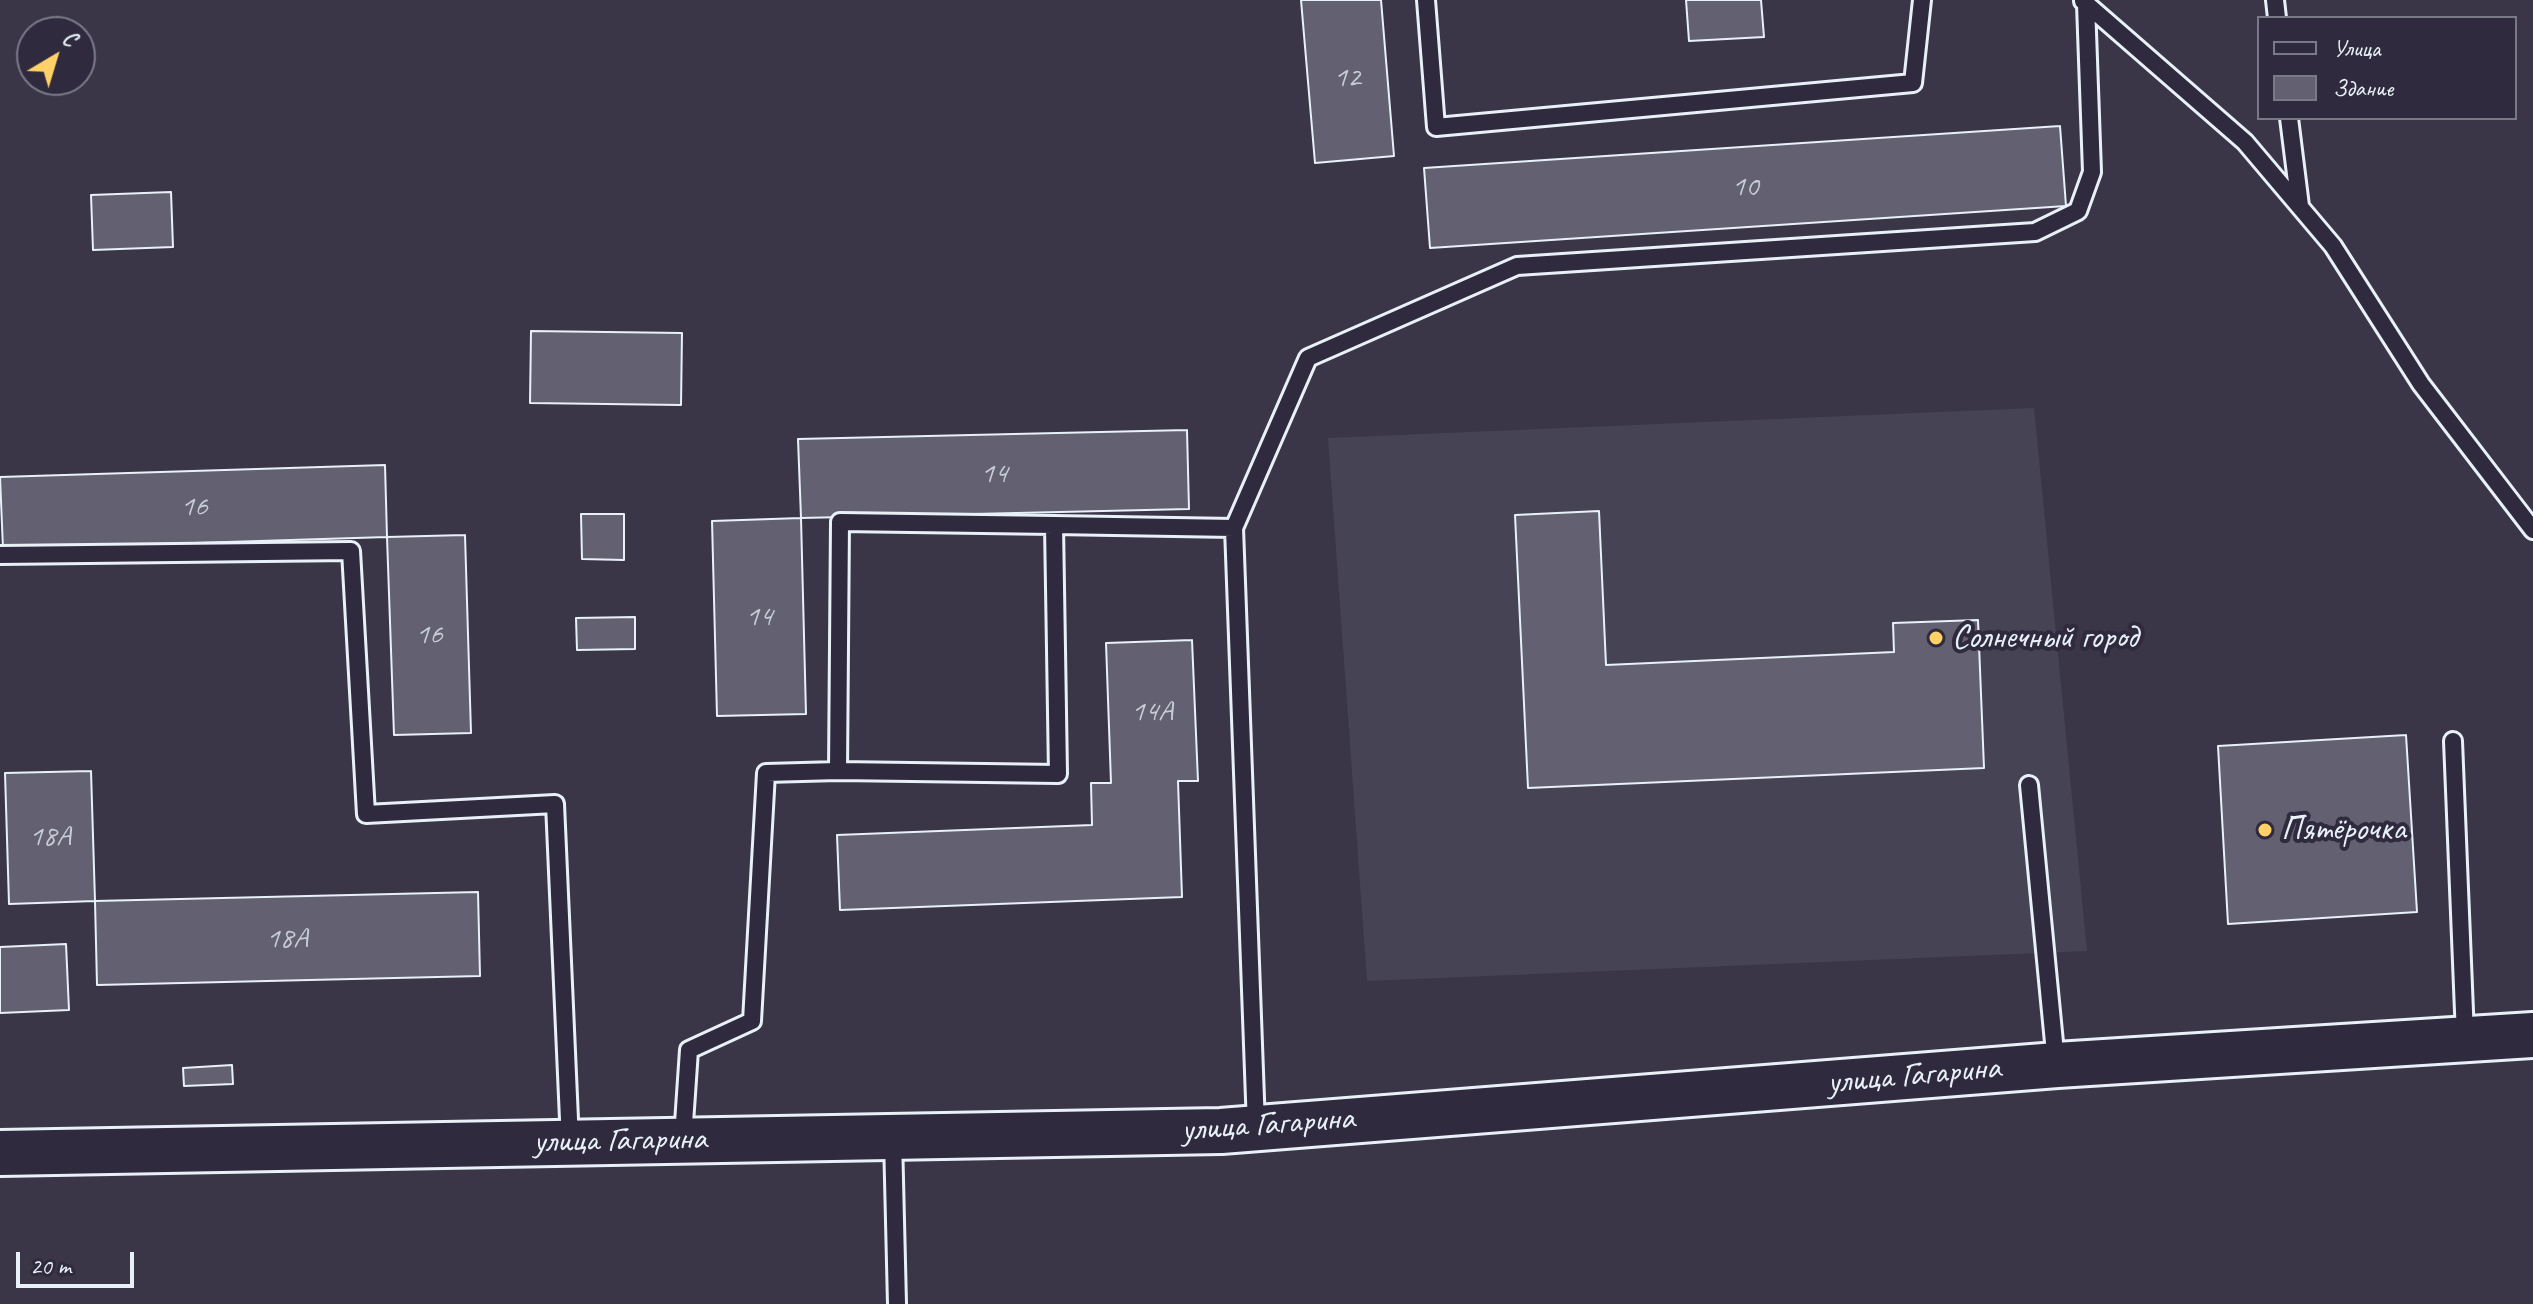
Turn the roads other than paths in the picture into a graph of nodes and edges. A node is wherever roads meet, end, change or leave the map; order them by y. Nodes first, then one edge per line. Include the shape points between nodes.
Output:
1 (1426, 0) edge
2 (1922, 0) edge
3 (2084, 2) edge
4 (2289, 120) edge
5 (2301, 208) junction
6 (1054, 525) junction
7 (1234, 528) junction
8 (2533, 530) edge
9 (0, 555) edge
10 (2453, 741) dead end
11 (838, 771) junction
12 (2029, 785) dead end
13 (2533, 1035) edge
14 (2465, 1038) junction
15 (2057, 1065) junction
16 (1256, 1128) junction
17 (893, 1136) junction
18 (683, 1140) junction
19 (570, 1142) junction
20 (0, 1153) edge
21 (897, 1304) edge

1 - 2 lane via 1436,127 1913,83
3 - 5 lane via 2245,142
3 - 7 lane via 2092,172 2078,211 2035,232 1517,266 1308,358
4 - 5 lane
5 - 8 lane via 2333,246 2421,384
6 - 7 lane
6 - 11 lane via 840,522
6 - 11 lane via 1058,774
7 - 16 lane
9 - 19 lane via 351,551 366,814 555,804
10 - 14 lane
11 - 18 lane via 766,773 752,1021 689,1050
12 - 15 lane
13 - 14 street, улица Гагарина
14 - 15 street, улица Гагарина
15 - 16 street, улица Гагарина
16 - 17 street, улица Гагарина
17 - 18 street, улица Гагарина
17 - 21 lane
18 - 19 street, улица Гагарина
19 - 20 street, улица Гагарина

